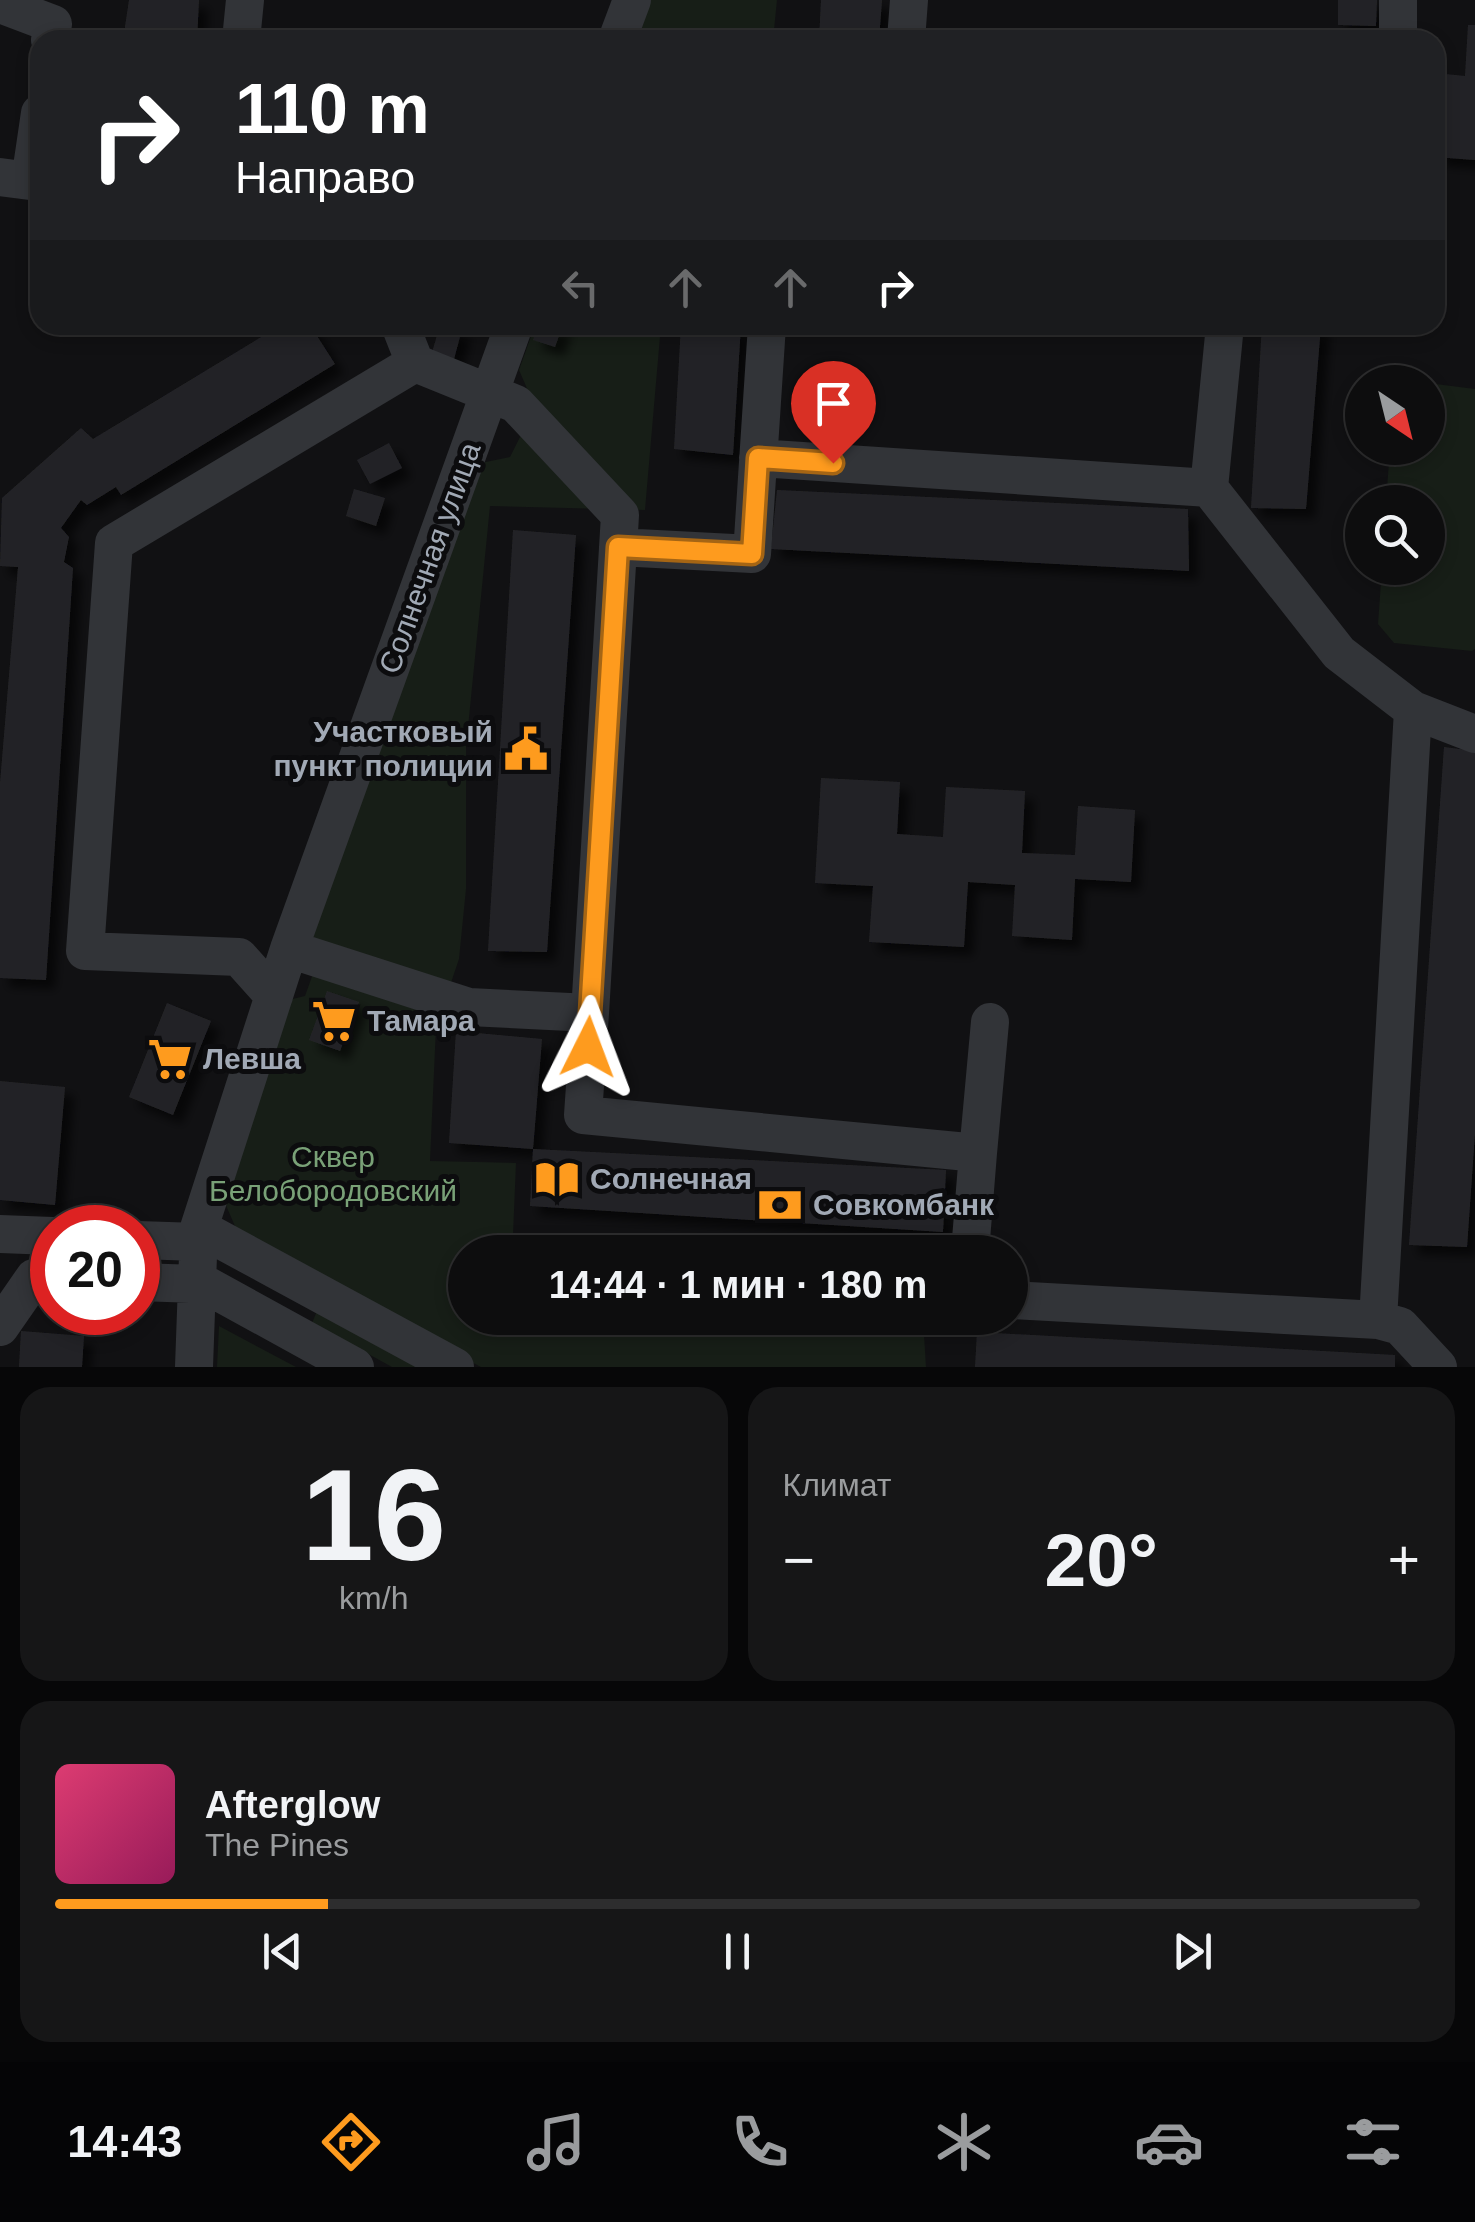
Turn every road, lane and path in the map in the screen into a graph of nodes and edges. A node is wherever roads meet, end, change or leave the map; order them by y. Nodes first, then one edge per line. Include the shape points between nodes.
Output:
1 (245, 0) edge
2 (632, 0) edge
3 (908, 0) edge
4 (1398, 0) edge
5 (0, 4) edge
6 (52, 30) edge
7 (242, 30) edge
8 (622, 30) edge
9 (906, 30) edge
10 (1398, 30) edge
11 (0, 177) edge
12 (30, 180) edge
13 (404, 335) edge
14 (510, 335) edge
15 (767, 335) edge
16 (1224, 335) edge
17 (416, 363) junction
18 (490, 392) junction
19 (758, 458) junction
20 (1210, 488) junction
21 (618, 547) junction
22 (1413, 710) junction
23 (1475, 734) edge
24 (289, 949) junction
25 (274, 996) junction
26 (590, 1014) junction
27 (990, 1022) dead end
28 (978, 1153) junction
29 (0, 1234) edge
30 (30, 1235) edge
31 (198, 1235) junction
32 (971, 1235) edge
33 (160, 1238) edge
34 (160, 1282) edge
35 (197, 1282) junction
36 (30, 1284) edge
37 (1028, 1301) edge
38 (1389, 1324) junction
39 (0, 1327) edge
40 (194, 1367) edge
41 (355, 1367) edge
42 (456, 1367) edge
43 (1398, 1367) edge
44 (1438, 1367) edge

1 - 7 street
2 - 8 street
3 - 9 street
4 - 10 street
5 - 6 street via 53,24
11 - 12 street
13 - 17 street
14 - 18 street, Солнечная улица
15 - 19 street
16 - 20 street
17 - 18 street
17 - 25 street via 114,542 86,951 238,957
18 - 21 street via 516,404 620,516
18 - 24 street, Солнечная улица
19 - 20 street
19 - 21 street via 752,554
20 - 22 street via 1339,653
21 - 26 street
22 - 23 street
22 - 38 street
24 - 25 street, Солнечная улица
24 - 26 street via 469,1006
25 - 31 street, Солнечная улица
26 - 28 street via 583,1115
27 - 28 street
28 - 32 street
29 - 30 street
31 - 33 street
31 - 35 street, Солнечная улица
31 - 42 street
34 - 35 street
35 - 40 street, Солнечная улица
35 - 41 street
36 - 39 street
37 - 38 street
38 - 43 street
38 - 44 street

